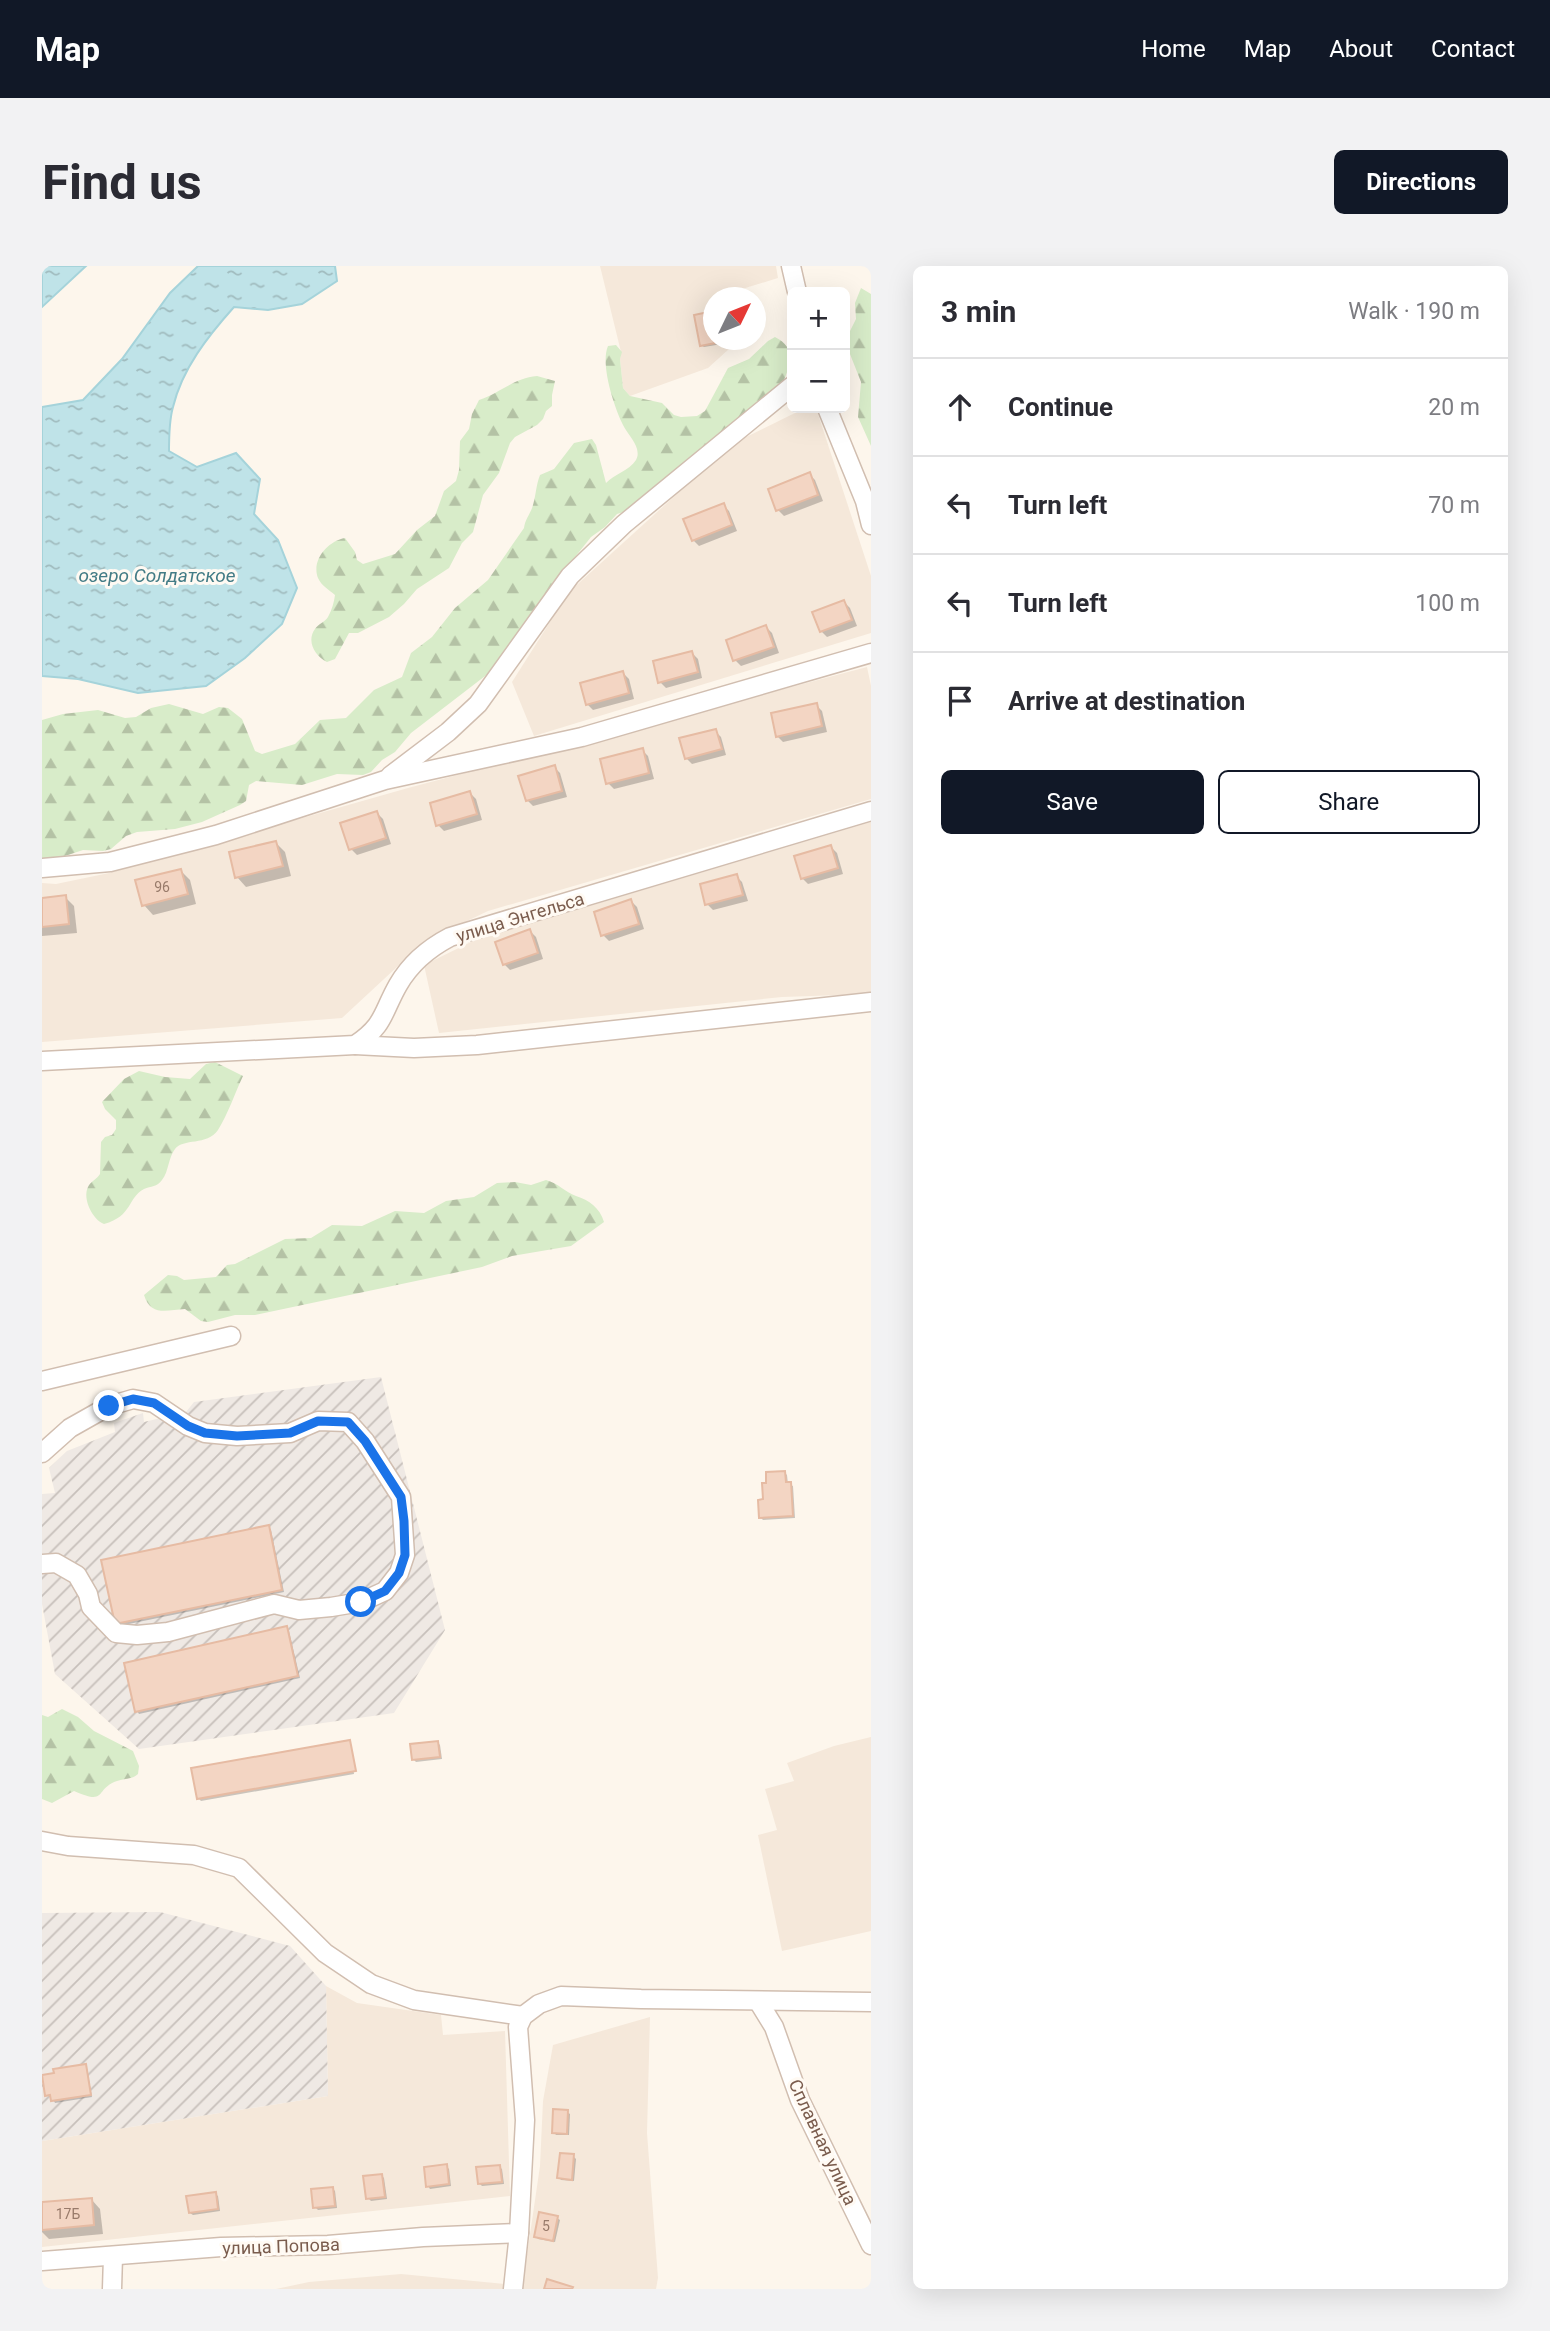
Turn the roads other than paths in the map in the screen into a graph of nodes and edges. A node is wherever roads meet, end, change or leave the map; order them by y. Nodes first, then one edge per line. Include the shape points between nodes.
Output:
1 (791, 266) edge
2 (796, 287) edge
3 (787, 390) edge
4 (829, 413) edge
5 (871, 525) edge
6 (871, 653) edge
7 (385, 780) junction
8 (871, 811) edge
9 (42, 868) edge
10 (871, 1002) edge
11 (355, 1045) junction
12 (42, 1061) edge
13 (231, 1336) dead end
14 (42, 1381) edge
15 (42, 1452) edge
16 (42, 1564) edge
17 (42, 1841) edge
18 (758, 2000) junction
19 (871, 2002) edge
20 (523, 2016) junction
21 (519, 2234) junction
22 (871, 2245) edge
23 (113, 2257) junction
24 (42, 2262) edge
25 (112, 2289) edge
26 (513, 2289) edge

1 - 2 street
3 - 7 street via 624,524 570,576 478,704
4 - 5 street via 866,501
6 - 7 street via 582,737
7 - 9 street via 216,835 110,862
8 - 11 street, улица Энгельса via 450,937 419,958 399,983 380,1023
10 - 11 street via 477,1045
11 - 12 street
13 - 14 street
15 - 16 street via 70,1428 109,1406 133,1399 154,1403 205,1433 290,1433 318,1421 348,1422 401,1497 405,1555 385,1591 361,1602 299,1610 274,1604 167,1632 137,1635 116,1633 91,1607 77,1575 56,1563
17 - 20 street via 194,1854 239,1868 325,1953 371,1984 414,2000
18 - 19 street
18 - 20 street via 561,1996
18 - 22 street, Сплавная улица via 774,2027 800,2100
20 - 21 street via 518,2027 525,2120
21 - 23 street, улица Попова via 221,2247
21 - 26 street
23 - 24 street, улица Попова
23 - 25 street

